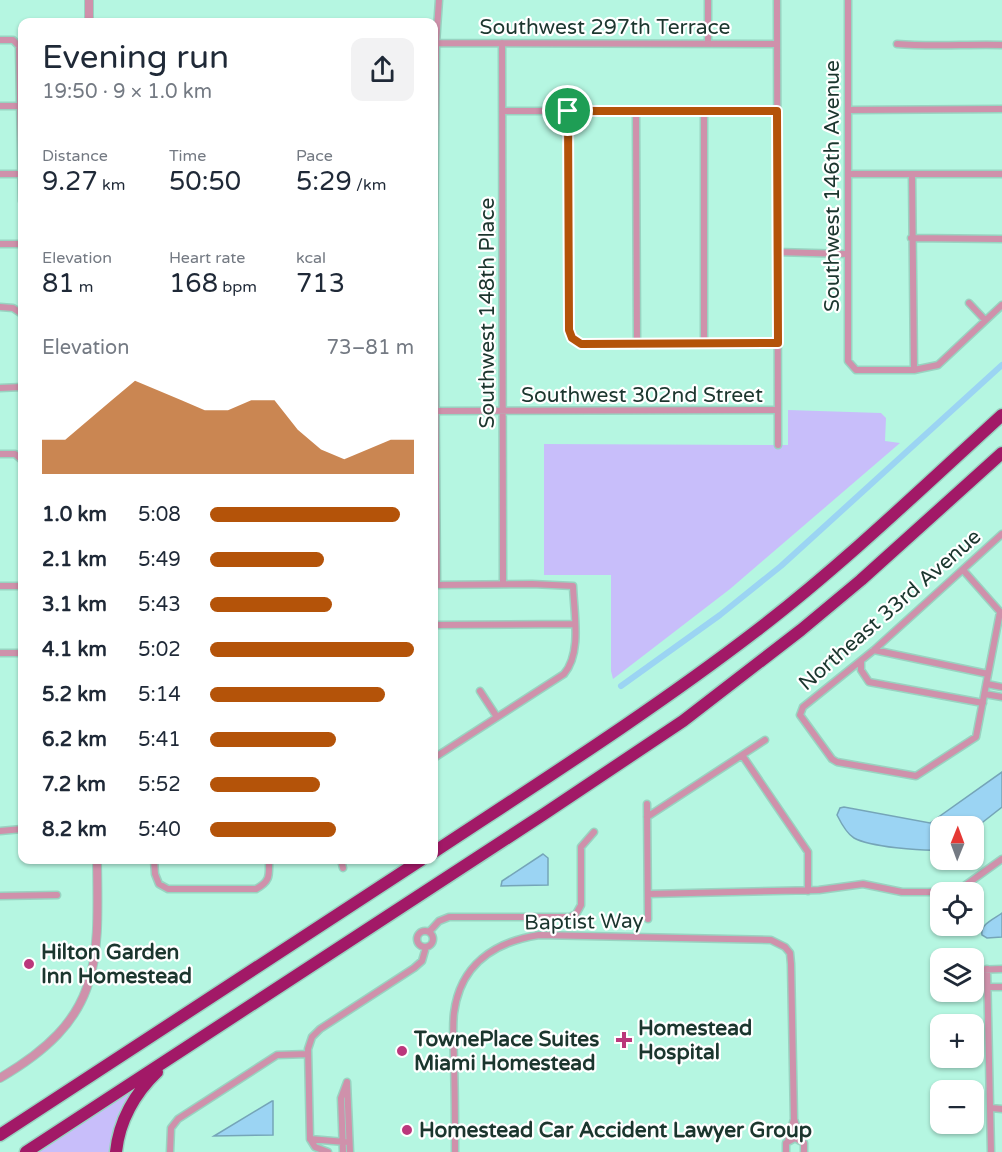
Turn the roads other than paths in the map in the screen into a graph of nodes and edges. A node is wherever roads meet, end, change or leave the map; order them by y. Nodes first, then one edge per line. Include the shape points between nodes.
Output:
1 (89, 0) edge
2 (439, 0) edge
3 (708, 0) edge
4 (777, 0) edge
5 (848, 0) edge
6 (89, 18) edge
7 (437, 18) edge
8 (0, 40) edge
9 (438, 43) edge
10 (502, 43) junction
11 (708, 44) junction
12 (777, 44) junction
13 (897, 44) dead end
14 (18, 45) edge
15 (1002, 45) edge
16 (0, 106) edge
17 (18, 106) edge
18 (1002, 109) edge
19 (848, 110) junction
20 (502, 111) junction
21 (568, 111) junction
22 (636, 111) junction
23 (777, 111) junction
24 (704, 112) junction
25 (0, 174) edge
26 (18, 174) edge
27 (849, 174) junction
28 (912, 174) junction
29 (1002, 174) edge
30 (911, 238) junction
31 (1002, 239) edge
32 (0, 244) edge
33 (18, 244) edge
34 (777, 252) junction
35 (847, 254) junction
36 (969, 303) dead end
37 (1002, 305) edge
38 (0, 307) edge
39 (18, 311) edge
40 (985, 320) junction
41 (778, 343) junction
42 (704, 344) junction
43 (637, 345) junction
44 (914, 370) junction
45 (0, 387) edge
46 (18, 387) edge
47 (778, 410) junction
48 (438, 411) edge
49 (503, 412) junction
50 (1002, 415) edge
51 (778, 445) dead end
52 (1002, 453) edge
53 (0, 454) edge
54 (18, 456) edge
55 (1002, 534) edge
56 (964, 571) junction
57 (503, 584) junction
58 (438, 585) edge
59 (0, 586) edge
60 (18, 586) edge
61 (1001, 613) edge
62 (574, 624) junction
63 (438, 625) edge
64 (874, 650) junction
65 (0, 653) edge
66 (18, 653) edge
67 (861, 661) junction
68 (988, 674) junction
69 (987, 684) junction
70 (1002, 687) edge
71 (480, 691) dead end
72 (985, 694) junction
73 (1002, 697) edge
74 (983, 703) junction
75 (497, 717) junction
76 (765, 740) dead end
77 (438, 755) edge
78 (742, 755) junction
79 (647, 804) dead end
80 (647, 817) junction
81 (18, 829) edge
82 (0, 831) edge
83 (594, 832) dead end
84 (438, 849) edge
85 (1002, 859) edge
86 (97, 864) edge
87 (154, 864) edge
88 (269, 864) edge
89 (342, 864) edge
90 (415, 864) edge
91 (343, 868) dead end
92 (970, 882) edge
93 (808, 891) junction
94 (930, 892) edge
95 (648, 894) junction
96 (57, 895) dead end
97 (0, 896) edge
98 (648, 919) dead end
99 (429, 932) junction
100 (426, 947) junction
101 (984, 969) edge
102 (987, 969) junction
103 (1002, 969) edge
104 (988, 987) junction
105 (1002, 987) edge
106 (308, 1054) junction
107 (168, 1059) junction
108 (0, 1078) edge
109 (991, 1108) junction
110 (1002, 1109) edge
111 (794, 1119) junction
112 (0, 1135) edge
113 (310, 1139) junction
114 (326, 1140) junction
115 (801, 1140) junction
116 (342, 1141) junction
117 (788, 1141) junction
118 (325, 1151) edge
119 (26, 1152) edge
120 (116, 1152) edge
121 (170, 1152) edge
122 (347, 1152) edge
123 (455, 1152) edge
124 (786, 1152) edge
125 (804, 1152) edge
126 (991, 1152) edge

1 - 6 street
2 - 7 street
3 - 11 street
4 - 12 street
5 - 19 street, Southwest 146th Avenue
8 - 14 street via 13,40
9 - 10 street, Southwest 297th Terrace
10 - 11 street, Southwest 297th Terrace
10 - 20 street, Southwest 148th Place
11 - 12 street, Southwest 297th Terrace
12 - 23 street
13 - 15 street
16 - 17 street
18 - 19 street
19 - 27 street, Southwest 146th Avenue
20 - 21 street
20 - 49 street, Southwest 148th Place
21 - 22 street
21 - 43 street via 569,330 581,344
22 - 24 street
22 - 43 street
23 - 24 street
23 - 34 street
24 - 42 street
25 - 26 street
27 - 28 street
27 - 35 street, Southwest 146th Avenue
28 - 29 street
28 - 30 street
30 - 31 street
30 - 44 street
32 - 33 street
34 - 35 street
34 - 41 street
35 - 44 street, Southwest 146th Avenue via 848,361 855,370
36 - 40 street
37 - 40 street
38 - 39 street
40 - 44 street via 938,365
41 - 42 street
41 - 47 street
42 - 43 street
45 - 46 street
47 - 49 street, Southwest 302nd Street
47 - 51 street
48 - 49 street, Southwest 302nd Street
49 - 57 street, Southwest 148th Place
50 - 84 highway via 838,563 756,631 662,701
52 - 107 highway via 861,580 683,720
53 - 54 street
55 - 56 street, Northeast 33rd Avenue
56 - 61 street
56 - 64 street, Northeast 33rd Avenue
57 - 58 street
57 - 62 street via 573,586
59 - 60 street
61 - 68 street
62 - 63 street
62 - 75 street via 571,666
64 - 67 street, Northeast 33rd Avenue
64 - 68 street
65 - 66 street
67 - 74 street via 861,670 869,682
67 - 74 street, Northeast 33rd Avenue via 800,712 837,762 916,777 976,737
68 - 69 street
69 - 70 street
69 - 72 street
71 - 75 street
72 - 73 street
72 - 74 street
75 - 77 street
76 - 78 street
78 - 80 street
78 - 93 street via 808,852
79 - 80 street
80 - 95 street
81 - 82 street
83 - 99 street via 581,847 581,905 574,915 449,917
85 - 92 street
86 - 108 street via 99,928 95,963 85,995 68,1024 45,1048
87 - 88 street via 159,884 168,889 256,889 265,884
89 - 91 street
90 - 112 highway
93 - 94 street via 863,884 902,892
93 - 95 street
95 - 98 street
96 - 97 street
99 - 100 street via 433,940
99 - 100 street via 418,937 419,944
100 - 106 street via 422,961 414,968 314,1034
101 - 102 street
102 - 103 street
102 - 104 street
104 - 105 street
104 - 109 street
106 - 113 street
106 - 121 street via 277,1055 178,1119 171,1128
107 - 119 highway
107 - 120 highway via 128,1110
109 - 110 street
109 - 126 street
111 - 115 street
111 - 117 street
111 - 123 street, Baptist Way via 791,964 785,947 771,940 539,935 499,945 482,957 456,1000
113 - 114 street
113 - 118 street via 315,1147
114 - 116 street
114 - 118 street via 321,1144
115 - 117 street
115 - 125 street
116 - 122 street
116 - 122 street via 341,1098 346,1082
117 - 124 street

